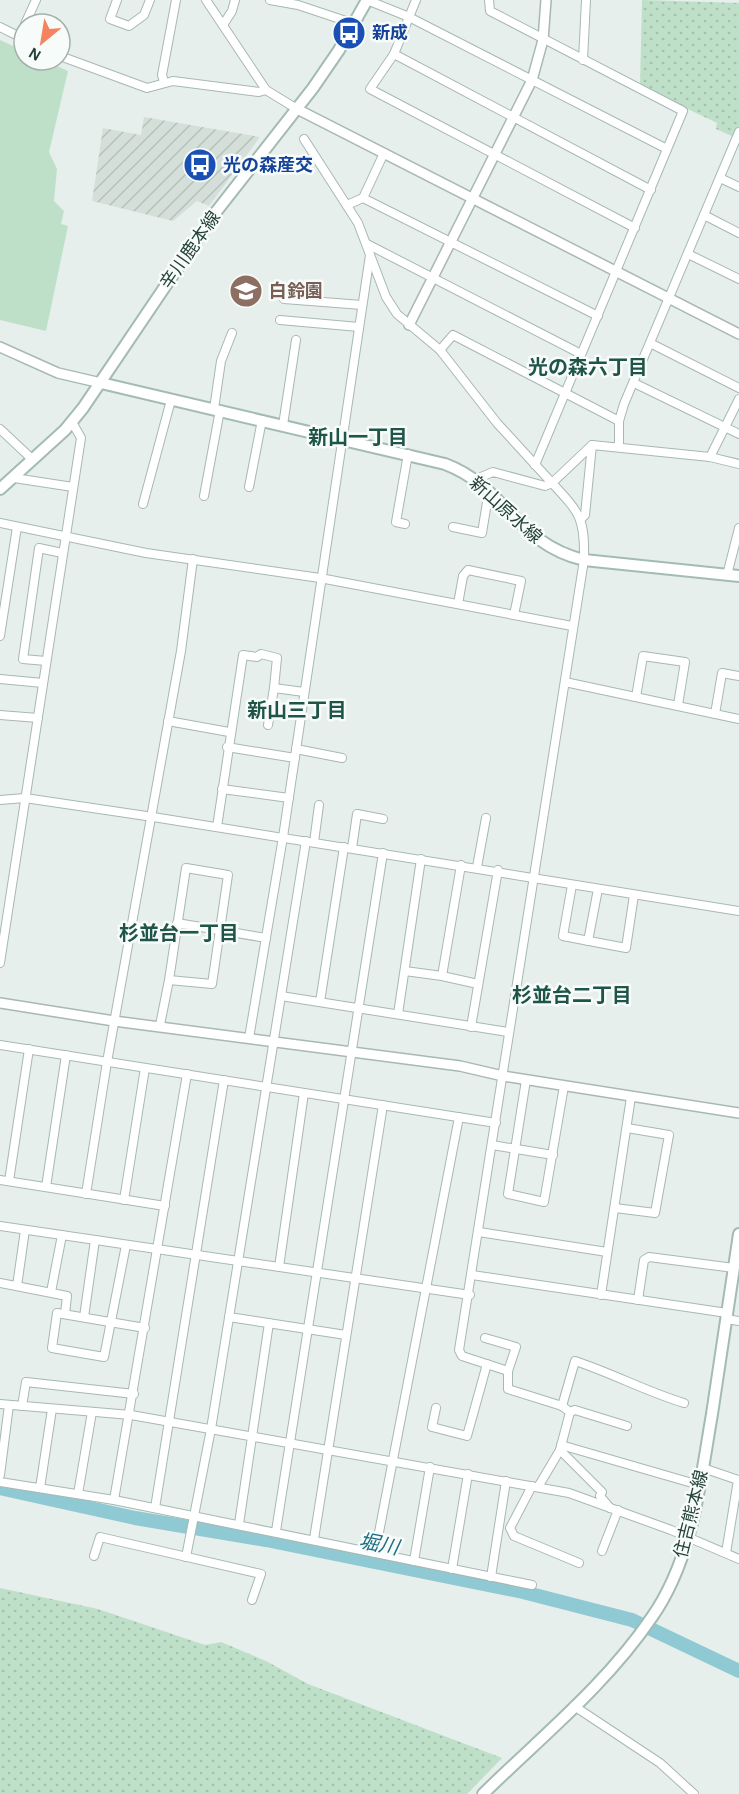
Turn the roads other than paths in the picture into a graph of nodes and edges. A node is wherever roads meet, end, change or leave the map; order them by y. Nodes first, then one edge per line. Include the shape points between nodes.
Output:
1 (117, 0) edge
2 (150, 0) edge
3 (176, 0) edge
4 (206, 0) edge
5 (235, 0) edge
6 (270, 0) edge
7 (367, 0) edge
8 (416, 0) edge
9 (489, 0) edge
10 (546, 0) edge
11 (586, 0) edge
12 (409, 17) junction
13 (355, 24) junction
14 (223, 25) junction
15 (543, 40) junction
16 (394, 54) junction
17 (72, 60) edge
18 (583, 60) junction
19 (532, 80) junction
20 (164, 82) junction
21 (267, 90) junction
22 (297, 108) junction
23 (513, 119) junction
24 (738, 136) edge
25 (304, 139) dead end
26 (667, 149) junction
27 (384, 153) junction
28 (496, 156) junction
29 (720, 178) junction
30 (739, 187) edge
31 (651, 190) junction
32 (474, 197) junction
33 (363, 198) junction
34 (347, 205) junction
35 (704, 215) junction
36 (635, 228) junction
37 (739, 233) edge
38 (451, 242) junction
39 (367, 244) junction
40 (688, 254) junction
41 (370, 255) junction
42 (616, 272) junction
43 (432, 279) junction
44 (739, 279) edge
45 (669, 298) junction
46 (284, 299) dead end
47 (362, 305) junction
48 (598, 316) junction
49 (280, 320) dead end
50 (409, 325) junction
51 (359, 327) junction
52 (232, 333) dead end
53 (739, 334) edge
54 (296, 340) dead end
55 (650, 343) junction
56 (0, 347) edge
57 (440, 350) junction
58 (581, 354) junction
59 (101, 383) junction
60 (634, 383) junction
61 (739, 388) edge
62 (566, 393) junction
63 (739, 399) edge
64 (171, 400) junction
65 (217, 410) junction
66 (262, 420) junction
67 (72, 422) junction
68 (619, 422) junction
69 (283, 425) junction
70 (724, 427) junction
71 (0, 429) edge
72 (739, 434) edge
73 (343, 439) junction
74 (592, 445) junction
75 (619, 446) junction
76 (408, 454) junction
77 (710, 457) junction
78 (33, 460) junction
79 (739, 464) edge
80 (535, 465) junction
81 (14, 478) junction
82 (476, 479) junction
83 (552, 483) junction
84 (73, 487) junction
85 (249, 487) dead end
86 (0, 489) edge
87 (489, 490) junction
88 (204, 496) dead end
89 (143, 504) dead end
90 (581, 519) junction
91 (0, 523) edge
92 (405, 524) dead end
93 (17, 526) junction
94 (453, 527) dead end
95 (739, 528) edge
96 (65, 536) junction
97 (62, 552) junction
98 (193, 559) junction
99 (584, 560) junction
100 (727, 575) junction
101 (739, 576) edge
102 (320, 578) junction
103 (458, 604) junction
104 (514, 615) junction
105 (572, 626) junction
106 (0, 636) edge
107 (46, 661) junction
108 (739, 676) edge
109 (0, 679) edge
110 (43, 682) junction
111 (564, 682) junction
112 (274, 687) junction
113 (304, 693) junction
114 (636, 697) junction
115 (678, 705) junction
116 (715, 714) junction
117 (0, 715) edge
118 (38, 718) junction
119 (739, 719) edge
120 (168, 721) junction
121 (268, 725) dead end
122 (230, 732) junction
123 (228, 747) junction
124 (296, 749) junction
125 (295, 758) junction
126 (342, 758) dead end
127 (222, 789) junction
128 (25, 798) junction
129 (289, 798) junction
130 (0, 800) edge
131 (319, 805) dead end
132 (153, 817) junction
133 (486, 818) dead end
134 (383, 819) dead end
135 (217, 827) junction
136 (283, 837) junction
137 (310, 841) junction
138 (348, 847) junction
139 (383, 853) junction
140 (421, 858) junction
141 (461, 865) junction
142 (477, 867) junction
143 (498, 870) junction
144 (535, 876) junction
145 (572, 885) junction
146 (598, 889) junction
147 (634, 895) junction
148 (739, 911) edge
149 (177, 923) junction
150 (220, 930) junction
151 (266, 938) junction
152 (588, 941) junction
153 (0, 963) edge
154 (405, 971) junction
155 (442, 976) junction
156 (169, 980) junction
157 (478, 984) junction
158 (281, 996) junction
159 (320, 1002) junction
160 (0, 1003) edge
161 (360, 1008) junction
162 (398, 1014) junction
163 (114, 1021) junction
164 (160, 1026) junction
165 (471, 1027) junction
166 (508, 1032) junction
167 (249, 1038) junction
168 (274, 1042) junction
169 (0, 1045) edge
170 (29, 1049) junction
171 (352, 1053) junction
172 (66, 1055) junction
173 (107, 1062) junction
174 (145, 1068) junction
175 (187, 1074) junction
176 (502, 1076) junction
177 (224, 1080) junction
178 (526, 1080) junction
179 (564, 1086) junction
180 (266, 1087) junction
181 (304, 1093) junction
182 (631, 1097) junction
183 (345, 1099) junction
184 (383, 1105) junction
185 (739, 1113) edge
186 (459, 1117) junction
187 (496, 1123) junction
188 (627, 1128) junction
189 (492, 1145) junction
190 (516, 1150) junction
191 (553, 1155) junction
192 (4, 1180) edge
193 (46, 1187) junction
194 (86, 1194) junction
195 (124, 1200) junction
196 (165, 1206) junction
197 (615, 1208) junction
198 (0, 1226) edge
199 (25, 1230) junction
200 (479, 1232) junction
201 (739, 1234) edge
202 (62, 1235) junction
203 (95, 1240) junction
204 (126, 1245) junction
205 (158, 1249) junction
206 (607, 1252) junction
207 (195, 1255) junction
208 (238, 1261) junction
209 (279, 1267) junction
210 (734, 1268) junction
211 (316, 1273) junction
212 (472, 1275) junction
213 (355, 1279) junction
214 (0, 1283) edge
215 (17, 1286) junction
216 (426, 1289) junction
217 (51, 1292) junction
218 (601, 1295) junction
219 (470, 1296) junction
220 (638, 1300) junction
221 (65, 1314) junction
222 (726, 1316) junction
223 (84, 1317) junction
224 (229, 1317) junction
225 (739, 1321) edge
226 (113, 1322) junction
227 (269, 1323) junction
228 (145, 1328) junction
229 (307, 1329) junction
230 (346, 1335) junction
231 (485, 1338) dead end
232 (487, 1364) junction
233 (508, 1371) junction
234 (134, 1394) junction
235 (684, 1403) dead end
236 (0, 1404) edge
237 (9, 1405) junction
238 (22, 1406) junction
239 (562, 1406) junction
240 (52, 1408) junction
241 (436, 1408) dead end
242 (92, 1412) junction
243 (570, 1412) junction
244 (131, 1415) junction
245 (169, 1422) junction
246 (627, 1426) dead end
247 (211, 1429) junction
248 (252, 1436) junction
249 (290, 1442) junction
250 (560, 1447) junction
251 (329, 1449) junction
252 (391, 1460) junction
253 (430, 1467) junction
254 (703, 1468) junction
255 (468, 1474) junction
256 (0, 1475) edge
257 (506, 1481) junction
258 (0, 1482) edge
259 (699, 1485) junction
260 (535, 1487) junction
261 (40, 1488) junction
262 (78, 1494) junction
263 (114, 1500) junction
264 (155, 1508) junction
265 (614, 1509) junction
266 (196, 1516) junction
267 (239, 1524) junction
268 (276, 1531) junction
269 (689, 1537) junction
270 (314, 1539) junction
271 (602, 1551) dead end
272 (375, 1553) junction
273 (726, 1553) junction
274 (94, 1556) dead end
275 (186, 1557) junction
276 (739, 1559) edge
277 (414, 1561) junction
278 (579, 1563) dead end
279 (452, 1569) junction
280 (491, 1577) junction
281 (532, 1585) dead end
282 (252, 1600) dead end
283 (574, 1706) junction
284 (483, 1794) edge
285 (694, 1794) edge

1 - 2 street via 110,20 129,26 144,15
3 - 20 street
4 - 14 street
5 - 14 street
6 - 13 street via 298,4
7 - 12 street
7 - 13 main road, 辛川鹿本線
8 - 12 street
9 - 15 street via 489,11
10 - 15 street
11 - 18 street
12 - 16 street
12 - 19 street
13 - 22 main road, 辛川鹿本線
14 - 21 street
15 - 18 street
15 - 19 street
16 - 23 street
16 - 28 street via 370,89
17 - 20 street via 147,88
18 - 26 street via 683,111
19 - 23 street
19 - 26 street
20 - 21 street
21 - 22 street
22 - 27 street
22 - 59 main road, 辛川鹿本線 via 212,217
23 - 28 street
23 - 31 street
24 - 29 street
25 - 34 street
26 - 31 street
27 - 32 street
27 - 33 street
28 - 32 street
28 - 36 street
29 - 30 street
29 - 35 street
31 - 36 street
32 - 38 street
32 - 42 street
33 - 34 street
33 - 38 street
34 - 39 street
35 - 37 street
35 - 40 street
36 - 42 street
38 - 43 street
38 - 48 street
39 - 41 street
39 - 43 street
40 - 44 street
40 - 45 street
41 - 47 street
41 - 50 street via 386,297
42 - 45 street
42 - 48 street
43 - 50 street
43 - 58 street
45 - 53 street
45 - 55 street
46 - 47 street
47 - 51 street
48 - 58 street
49 - 51 street
50 - 57 street
51 - 73 street
52 - 65 street via 221,361
54 - 69 street
55 - 60 street
55 - 61 street
56 - 59 street via 58,373
57 - 62 street via 453,335
57 - 80 street
58 - 62 street
59 - 64 main road, 新山原水線
59 - 67 main road, 辛川鹿本線
60 - 68 street
60 - 70 street
62 - 68 street
62 - 80 street
63 - 70 street
64 - 65 main road, 新山原水線
64 - 89 street
65 - 66 main road, 新山原水線
65 - 88 street
66 - 69 main road, 新山原水線
66 - 85 street
67 - 78 main road, 辛川鹿本線
67 - 84 street via 81,438
68 - 75 street
69 - 73 main road, 新山原水線
70 - 72 street
70 - 77 street
71 - 78 street
73 - 76 main road, 新山原水線
73 - 102 street
74 - 75 street
74 - 83 street
74 - 90 street via 585,515
75 - 77 street
76 - 82 main road, 新山原水線 via 445,464
76 - 92 street via 396,522
77 - 79 street
78 - 81 main road, 辛川鹿本線
80 - 83 street
81 - 84 street
81 - 86 main road, 辛川鹿本線
82 - 83 street via 493,472 545,486
82 - 87 main road, 新山原水線
83 - 90 street
84 - 96 street
87 - 94 street via 482,533
87 - 99 main road, 新山原水線 via 526,531 562,555
90 - 99 street
91 - 93 street
93 - 96 street
93 - 106 street
95 - 100 street
96 - 97 street
96 - 98 street
97 - 107 street
97 - 107 street via 39,548 23,659
98 - 102 street
98 - 120 street
99 - 100 main road, 新山原水線
99 - 105 street
100 - 101 main road, 新山原水線
102 - 103 street
102 - 113 street
103 - 104 street
103 - 104 street via 468,570 521,581
104 - 105 street
105 - 111 street
107 - 110 street
108 - 116 street via 722,673
109 - 110 street
110 - 118 street
111 - 114 street
111 - 144 street
112 - 113 street
112 - 121 street
112 - 122 street via 277,658 243,655
113 - 124 street
114 - 115 street
114 - 115 street via 643,656 684,662
115 - 116 street
116 - 119 street
117 - 118 street
118 - 128 street
120 - 122 street
120 - 132 street
122 - 123 street
123 - 125 street
123 - 127 street
124 - 125 street
124 - 126 street
125 - 129 street
127 - 129 street
127 - 135 street
128 - 130 street
128 - 132 street
128 - 153 street
129 - 136 street
131 - 137 street
132 - 135 street
132 - 163 street
133 - 142 street
134 - 138 street via 357,814
135 - 136 street
136 - 137 street
136 - 151 street
137 - 138 street
137 - 158 street
138 - 139 street
138 - 159 street
139 - 140 street
139 - 161 street
140 - 141 street
140 - 154 street
141 - 142 street
141 - 155 street
142 - 143 street
143 - 144 street
143 - 157 street
144 - 145 street
144 - 166 street
145 - 146 street
145 - 152 street via 563,936
146 - 147 street
146 - 152 street
147 - 148 street
147 - 152 street via 626,948
149 - 150 street
149 - 150 street via 186,868 228,875
149 - 156 street
150 - 151 street
150 - 156 street via 212,984
151 - 167 street
154 - 155 street
154 - 162 street
155 - 157 street
156 - 164 street
157 - 165 street
158 - 159 street
158 - 168 street
159 - 161 street
160 - 163 street
161 - 162 street
161 - 171 street
162 - 165 street
163 - 164 street
163 - 173 street
164 - 167 street
165 - 166 street
166 - 176 street
167 - 168 street
168 - 171 street
168 - 180 street
169 - 170 street
170 - 172 street
170 - 192 street
171 - 176 street via 460,1066
171 - 183 street
172 - 173 street
172 - 193 street
173 - 174 street
173 - 194 street
174 - 175 street
174 - 195 street
175 - 177 street
175 - 196 street
176 - 178 street
176 - 187 street
177 - 180 street
177 - 207 street
178 - 179 street
178 - 190 street
179 - 182 street
179 - 191 street
180 - 181 street
180 - 208 street
181 - 183 street
181 - 209 street
182 - 185 street
182 - 188 street
183 - 184 street
183 - 211 street
184 - 186 street
184 - 213 street
186 - 187 street
186 - 216 street
187 - 189 street
188 - 197 street
188 - 197 street via 669,1135 656,1213
189 - 190 street
189 - 200 street
190 - 191 street
190 - 191 street via 508,1194 544,1202
192 - 193 street
193 - 194 street
194 - 195 street
195 - 196 street
196 - 205 street
197 - 206 street
198 - 199 street
199 - 202 street
199 - 215 street
200 - 206 street
200 - 212 street
201 - 210 main road, 住吉熊本線
202 - 203 street
202 - 217 street
203 - 204 street
203 - 223 street
204 - 205 street
204 - 226 street
205 - 207 street
205 - 228 street
206 - 218 street
207 - 208 street
207 - 245 street
208 - 209 street
208 - 224 street
209 - 211 street
210 - 220 street via 649,1257 644,1260
210 - 222 main road, 住吉熊本線
211 - 213 street
211 - 229 street
212 - 218 street
212 - 219 street
213 - 216 street
213 - 230 street
214 - 215 street
215 - 217 street
216 - 219 street
216 - 252 street
217 - 221 street via 67,1296
218 - 220 street
219 - 232 street via 459,1350 462,1356
220 - 222 street
221 - 223 street
221 - 226 street via 57,1313 52,1348 104,1357
222 - 225 street
222 - 254 main road, 住吉熊本線
223 - 226 street
224 - 227 street
224 - 247 street
226 - 228 street
227 - 229 street
227 - 248 street
228 - 234 street
229 - 230 street
229 - 249 street
230 - 251 street
231 - 233 street via 516,1347
232 - 233 street
232 - 241 street via 467,1436 432,1427
233 - 239 street via 508,1389
234 - 238 street via 26,1382
234 - 244 street
235 - 239 street via 653,1394 575,1360
236 - 237 street
237 - 238 street
237 - 256 street
238 - 240 street
239 - 243 street
240 - 242 street
240 - 261 street
242 - 244 street
242 - 262 street
243 - 246 street via 575,1410 607,1424
243 - 250 street
244 - 245 street
244 - 263 street
245 - 247 street
245 - 264 street
247 - 248 street
247 - 266 street
248 - 249 street
248 - 267 street
249 - 251 street
249 - 268 street
250 - 259 street
250 - 260 street
250 - 265 street
251 - 252 street
251 - 270 street
252 - 253 street
252 - 272 street
253 - 255 street
253 - 277 street
254 - 259 main road, 住吉熊本線
254 - 273 street via 738,1480
255 - 257 street
255 - 279 street
257 - 260 street
257 - 280 street
258 - 261 street
259 - 269 main road, 住吉熊本線
260 - 265 street via 569,1493
260 - 278 street via 510,1528 514,1536
261 - 262 street
262 - 263 street
263 - 264 street
264 - 266 street
265 - 269 street
265 - 271 street
266 - 267 street
266 - 275 street
267 - 268 street
268 - 270 street
269 - 273 street
269 - 283 main road, 住吉熊本線 via 654,1615 625,1654
270 - 272 street
272 - 277 street
273 - 276 street
274 - 275 street via 100,1537
275 - 282 street via 261,1574
277 - 279 street
279 - 280 street
280 - 281 street
283 - 284 main road, 住吉熊本線
283 - 285 street via 660,1763

